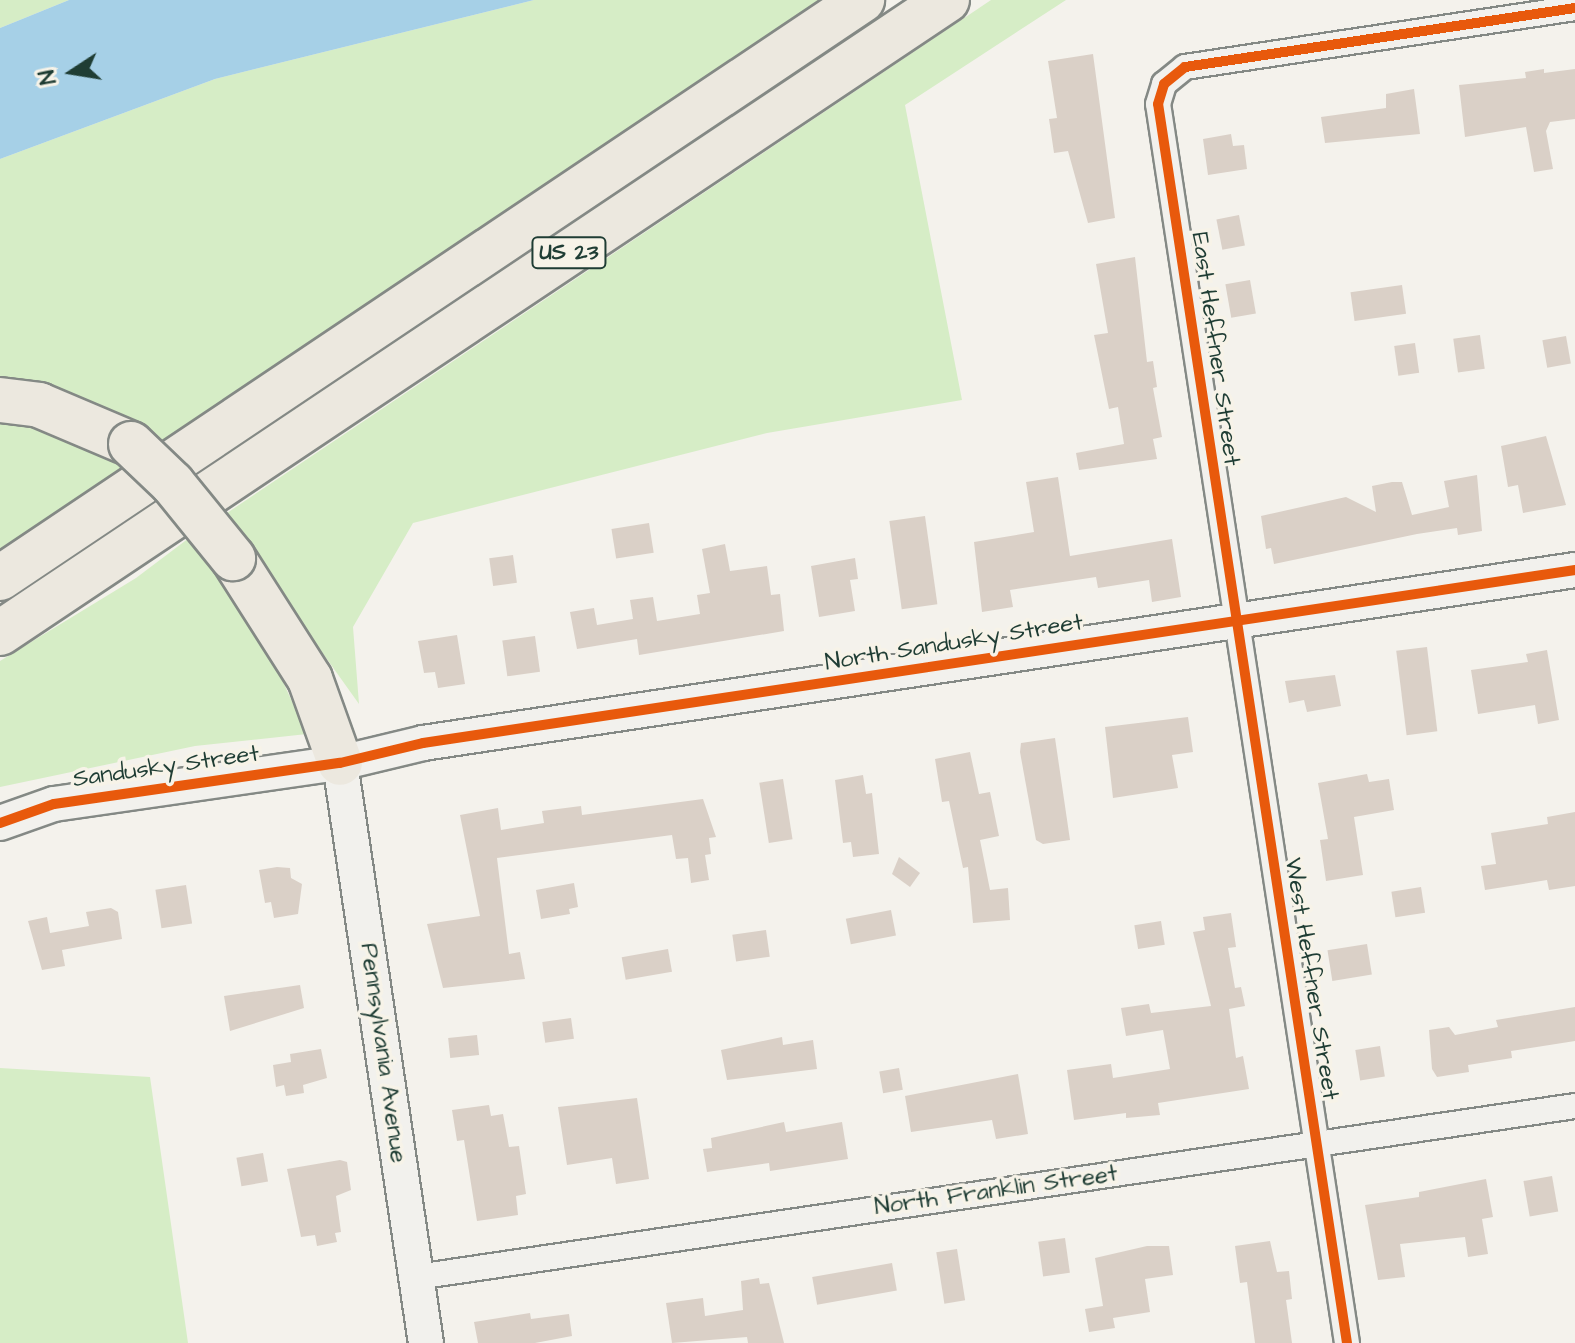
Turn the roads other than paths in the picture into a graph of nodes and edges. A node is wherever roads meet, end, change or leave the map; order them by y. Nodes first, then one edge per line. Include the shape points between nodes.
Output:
1 (862, 0) edge
2 (947, 0) edge
3 (1575, 8) edge
4 (0, 400) edge
5 (1575, 570) edge
6 (0, 578) edge
7 (1236, 621) junction
8 (0, 633) edge
9 (340, 763) junction
10 (0, 823) edge
11 (1575, 1106) edge
12 (1316, 1144) junction
13 (417, 1277) junction
14 (426, 1343) edge
15 (1347, 1343) edge

1 - 6 highway, US 23
2 - 8 highway, US 23
3 - 7 street, East Heffner Street via 1185,67 1164,84 1158,104
4 - 9 highway, bridge via 39,405 131,444 172,483 233,558 310,679
5 - 7 street, North Sandusky Street
7 - 9 street, North Sandusky Street via 423,743
7 - 12 street, West Heffner Street
9 - 10 street, Sandusky Street via 86,798
9 - 13 street, Pennsylvania Avenue
11 - 12 street, North Franklin Street
12 - 13 street, North Franklin Street
12 - 15 street, West Heffner Street
13 - 14 street, Pennsylvania Avenue

